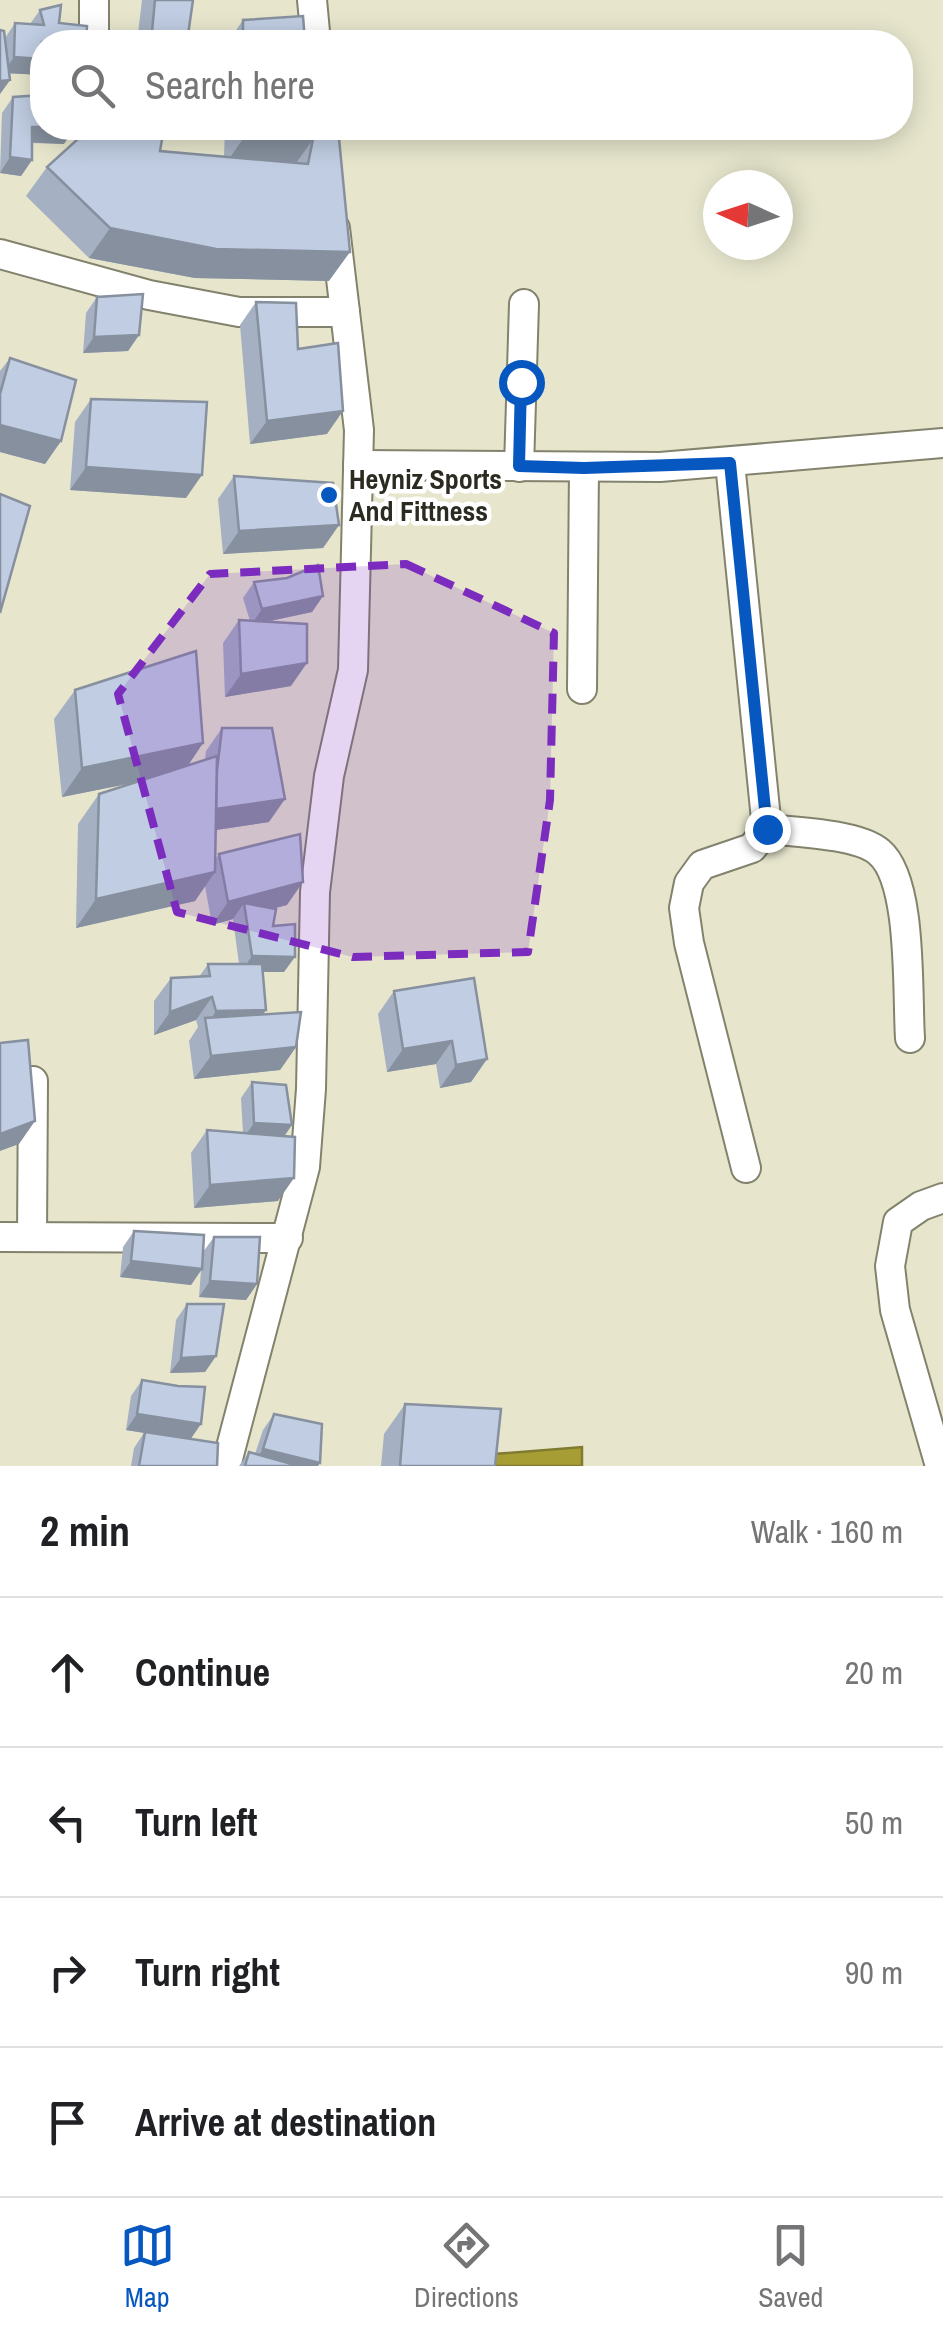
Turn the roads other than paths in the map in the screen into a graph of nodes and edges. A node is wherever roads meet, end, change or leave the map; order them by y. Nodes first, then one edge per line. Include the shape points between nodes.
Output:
1 (94, 0) edge
2 (312, 0) edge
3 (94, 30) edge
4 (315, 30) edge
5 (332, 204) edge
6 (1, 259) edge
7 (524, 304) dead end
8 (345, 312) junction
9 (943, 444) edge
10 (730, 463) junction
11 (358, 464) junction
12 (519, 466) junction
13 (584, 468) junction
14 (582, 689) dead end
15 (767, 829) junction
16 (910, 1038) dead end
17 (33, 1082) edge
18 (746, 1168) dead end
19 (943, 1198) edge
20 (0, 1238) edge
21 (32, 1238) junction
22 (288, 1238) junction
23 (226, 1466) edge
24 (940, 1466) edge

1 - 3 street
2 - 4 street
5 - 8 street
6 - 8 street via 238,312
7 - 12 street
8 - 11 street
9 - 10 street
10 - 13 street
10 - 15 street
11 - 12 street
11 - 22 street via 353,670 329,776 315,892 305,1167
12 - 13 street
13 - 14 street
15 - 16 street via 826,834 877,849 894,867 902,894
15 - 18 street via 752,848 702,865 688,883 684,908
17 - 21 street
19 - 24 street via 898,1222 890,1266 895,1310
20 - 21 street
21 - 22 street
22 - 23 street

